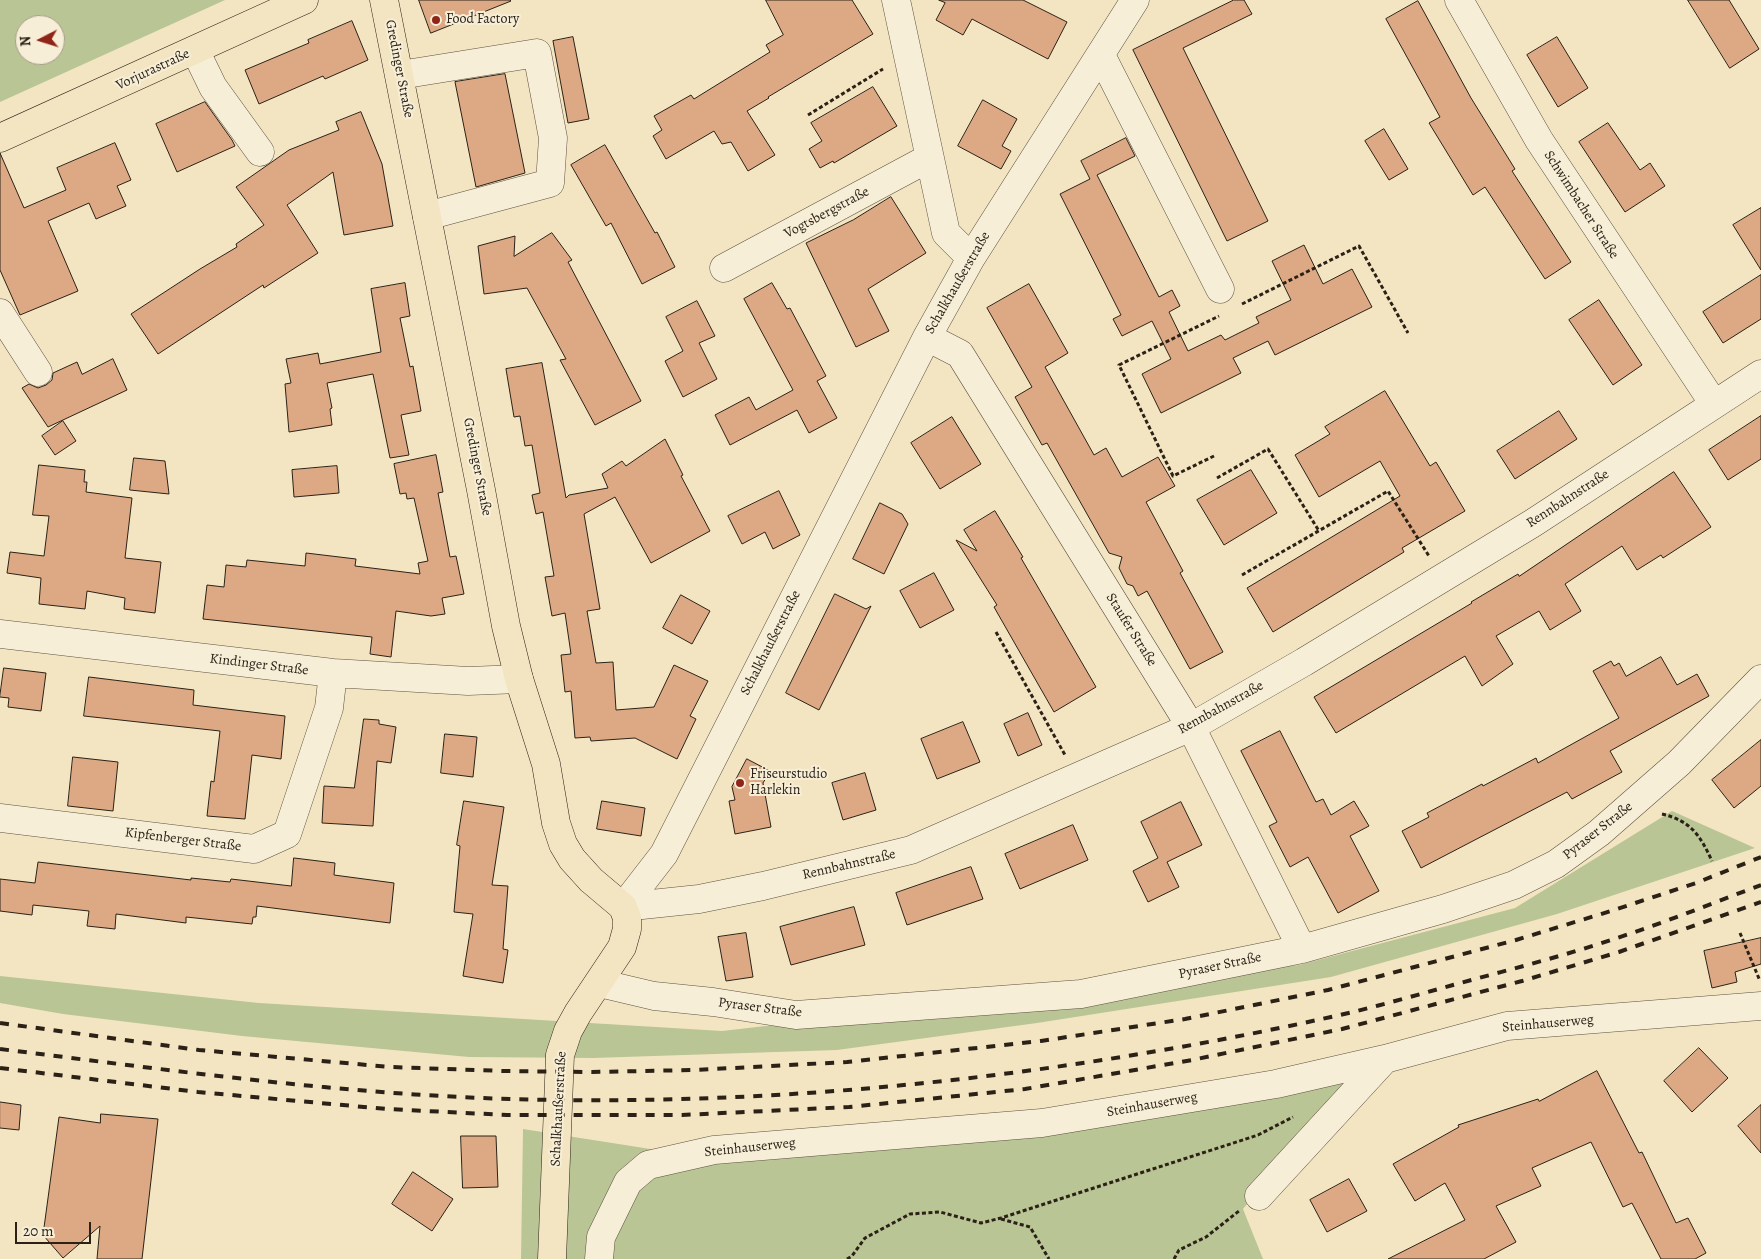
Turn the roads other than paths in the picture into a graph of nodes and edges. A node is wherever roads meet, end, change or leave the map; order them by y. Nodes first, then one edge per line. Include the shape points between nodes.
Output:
1 (304, 0) edge
2 (384, 0) edge
3 (896, 0) edge
4 (1135, 0) edge
5 (1459, 0) edge
6 (195, 50) junction
7 (1101, 55) junction
8 (400, 75) junction
9 (0, 138) edge
10 (260, 152) dead end
11 (929, 158) junction
12 (427, 216) junction
13 (971, 258) junction
14 (724, 268) dead end
15 (1220, 289) dead end
16 (0, 313) edge
17 (927, 337) junction
18 (38, 372) dead end
19 (1761, 374) edge
20 (1714, 404) junction
21 (0, 634) edge
22 (333, 674) junction
23 (519, 679) junction
24 (1761, 679) edge
25 (1191, 727) junction
26 (0, 818) edge
27 (623, 907) junction
28 (1302, 949) junction
29 (599, 983) junction
30 (1761, 1006) edge
31 (1385, 1059) junction
32 (1259, 1196) road end
33 (552, 1259) edge
34 (599, 1259) edge

1 - 6 main road, Vorjurastraße
2 - 8 main road, Gredinger Straße
3 - 11 street
4 - 7 street, Schalkhaußerstraße
5 - 20 street, Schwimbacher Straße via 1539,140
6 - 9 main road, Vorjurastraße
6 - 10 street via 213,87
7 - 13 street, Schalkhaußerstraße
7 - 15 street
8 - 12 main road, Gredinger Straße
8 - 12 street via 537,53 553,138 550,183
11 - 13 street via 946,233
11 - 14 street, Vogtsbergstraße
12 - 23 main road, Gredinger Straße
13 - 17 street, Schalkhaußerstraße
16 - 18 street
17 - 25 street, Staufer Straße via 960,354
17 - 27 street, Schalkhaußerstraße via 664,854
19 - 20 street, Rennbahnstraße
20 - 25 street, Rennbahnstraße via 1533,523
21 - 22 street, Kindinger Straße
22 - 23 street, Kindinger Straße via 468,682
22 - 26 street, Kipfenberger Straße via 329,708 287,834 254,849
23 - 27 main road, Gredinger Straße via 546,764 563,844 572,860 591,880
24 - 28 street, Pyraser Straße via 1679,763 1599,833 1556,864 1514,885
25 - 27 street, Rennbahnstraße via 911,850 708,897
25 - 28 street, Staufer Straße
27 - 29 main road, Schalkhaußerstraße via 627,929 622,947
28 - 29 street, Pyraser Straße via 1081,994 796,1015 654,996
29 - 33 main road, Schalkhaußerstraße via 578,1013 560,1054
30 - 31 street, Steinhauserweg via 1507,1026
31 - 32 street
31 - 34 street, Steinhauserweg via 1276,1084 1042,1123 714,1150 648,1164 628,1182 601,1237

